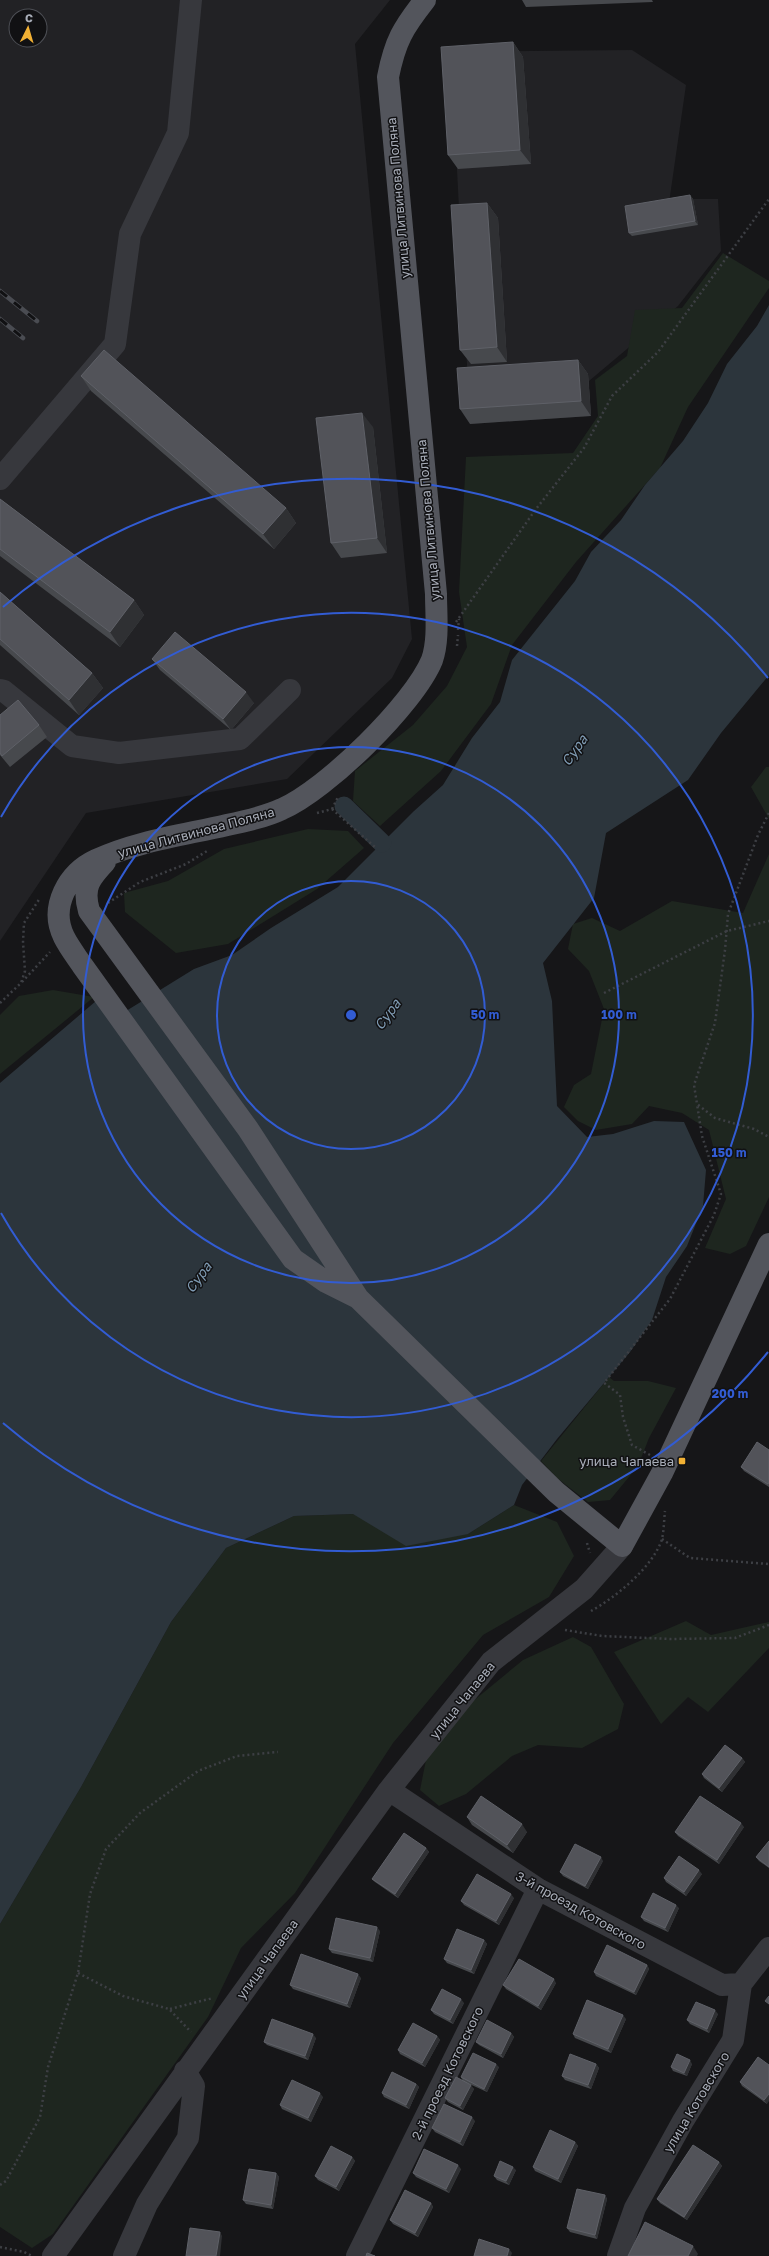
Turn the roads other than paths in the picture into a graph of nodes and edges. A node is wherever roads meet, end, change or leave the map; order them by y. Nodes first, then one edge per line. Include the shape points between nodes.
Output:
1 (191, 0) edge
2 (425, 0) edge
3 (0, 479) edge
4 (0, 690) edge
5 (290, 690) dead end
6 (111, 855) junction
7 (769, 1244) edge
8 (358, 1298) junction
9 (622, 1546) junction
10 (389, 1790) junction
11 (538, 1889) junction
12 (769, 1948) edge
13 (741, 1984) junction
14 (185, 2071) junction
15 (53, 2256) edge
16 (124, 2256) edge
17 (357, 2256) edge
18 (618, 2256) edge

1 - 3 street via 178,133 130,234 115,344
2 - 6 main road, улица Литвинова Поляна via 407,23 393,50 388,77 436,594 436,627 432,658 420,682 406,701 363,747 300,800 282,810 247,821 137,846
4 - 5 street via 72,746 119,753 240,739
6 - 8 main road via 92,876 86,889 85,899 89,911 248,1129
6 - 8 main road, улица Литвинова Поляна via 82,869 69,882 59,910 64,937 293,1259 326,1282
7 - 9 main road, улица Чапаева via 662,1473
8 - 9 main road via 556,1492
9 - 10 street, улица Чапаева via 584,1589 491,1662
10 - 11 street, 3-й проезд Котовского
10 - 14 street, улица Чапаева
11 - 13 street, 3-й проезд Котовского via 722,1985
11 - 17 street, 2-й проезд Котовского
12 - 13 street, улица Котовского
13 - 18 street, улица Котовского via 733,2040 683,2121 635,2208
14 - 15 street, улица Чапаева
14 - 16 street via 194,2086 188,2138 147,2204

